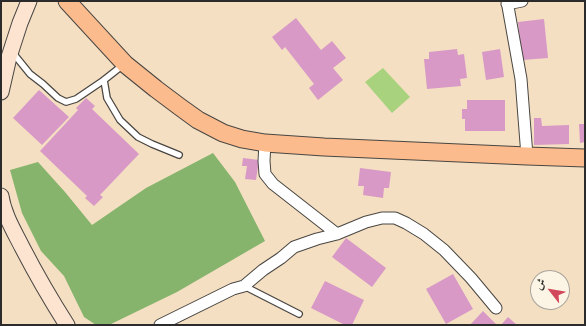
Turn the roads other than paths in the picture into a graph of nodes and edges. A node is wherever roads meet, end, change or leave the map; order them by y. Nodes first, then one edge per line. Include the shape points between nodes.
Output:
1 (28, 1) edge
2 (67, 1) edge
3 (522, 1) edge
4 (507, 3) edge
5 (11, 51) junction
6 (125, 64) junction
7 (104, 80) junction
8 (1, 92) edge
9 (265, 143) junction
10 (179, 155) dead end
11 (527, 156) junction
12 (585, 158) edge
13 (1, 196) edge
14 (337, 234) junction
15 (244, 286) junction
16 (496, 308) dead end
17 (299, 314) dead end
18 (61, 322) edge
19 (160, 325) edge

1 - 5 street
2 - 6 main road
3 - 4 street
4 - 11 street via 521,79
5 - 7 lane via 30,74 66,102 76,99
5 - 8 street
6 - 7 lane
6 - 9 main road via 198,120 223,133
7 - 10 lane via 107,98 120,120 138,137
9 - 11 main road
9 - 14 street via 266,174 273,184
11 - 12 main road
13 - 18 street via 11,226
14 - 15 street via 294,247
14 - 16 street via 382,218 394,218 406,223 444,250
15 - 17 lane
15 - 19 street

